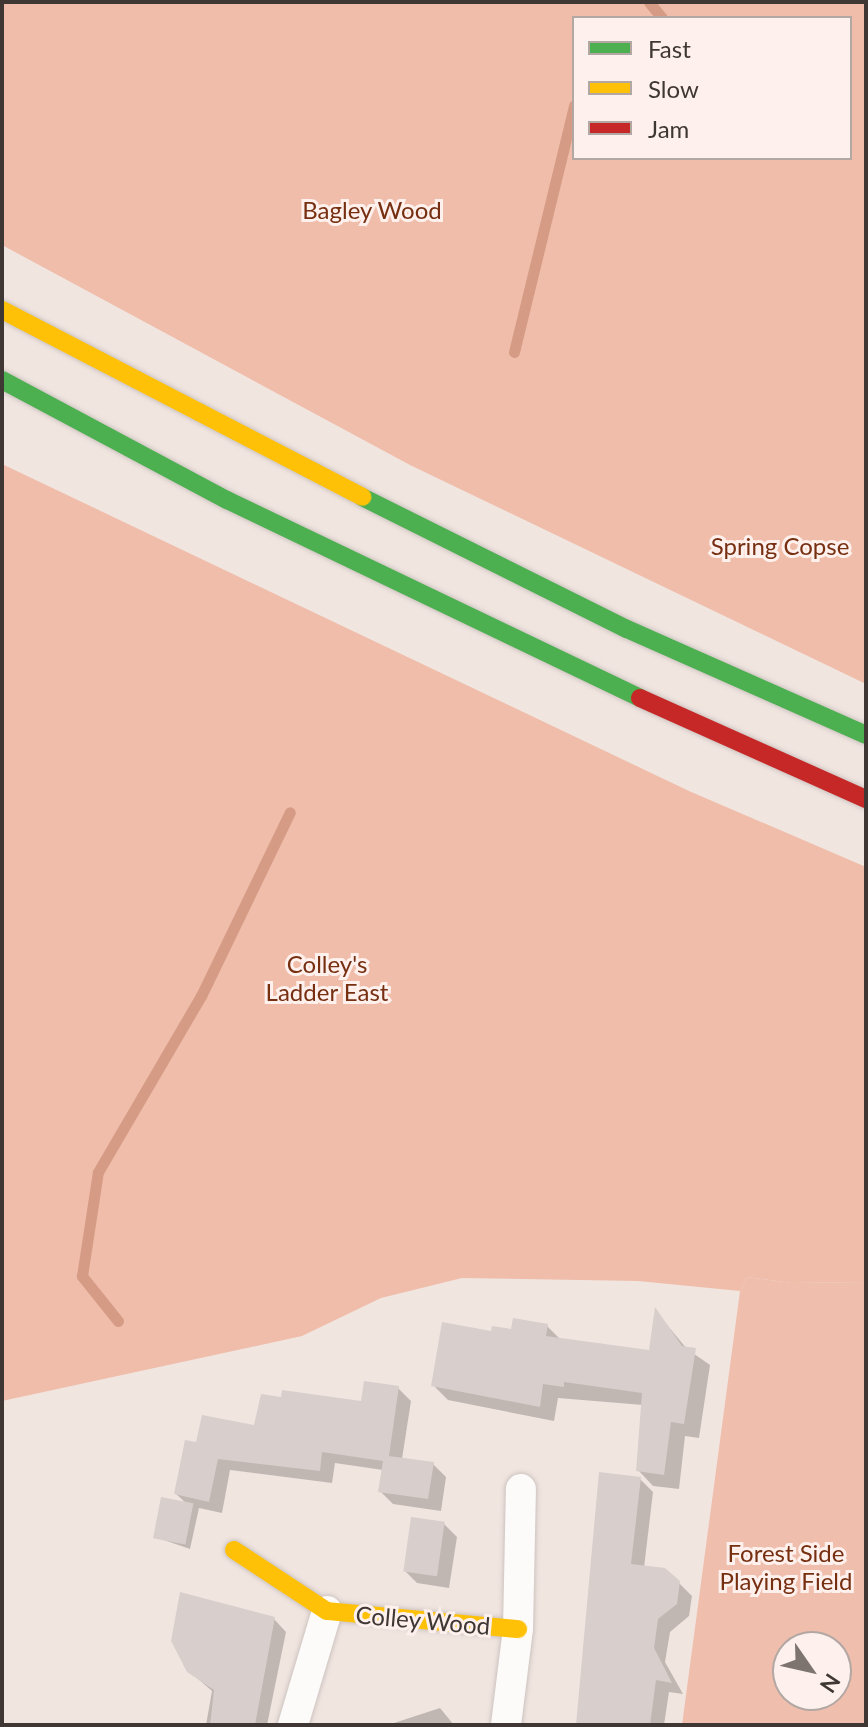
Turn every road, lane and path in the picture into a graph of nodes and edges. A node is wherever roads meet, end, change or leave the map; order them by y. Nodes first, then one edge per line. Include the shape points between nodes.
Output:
1 (2, 310) edge
2 (2, 380) edge
3 (866, 735) edge
4 (866, 799) edge
5 (521, 1489) dead end
6 (234, 1550) dead end
7 (327, 1611) junction
8 (518, 1629) junction
9 (293, 1725) edge
10 (506, 1725) edge

1 - 3 main road via 261,447 627,629
2 - 4 main road via 227,500 600,680
5 - 8 street, Colley Wood
6 - 7 main road, Colley Wood
7 - 8 main road, Colley Wood
7 - 9 street, Colley Wood
8 - 10 street, Colley Wood

